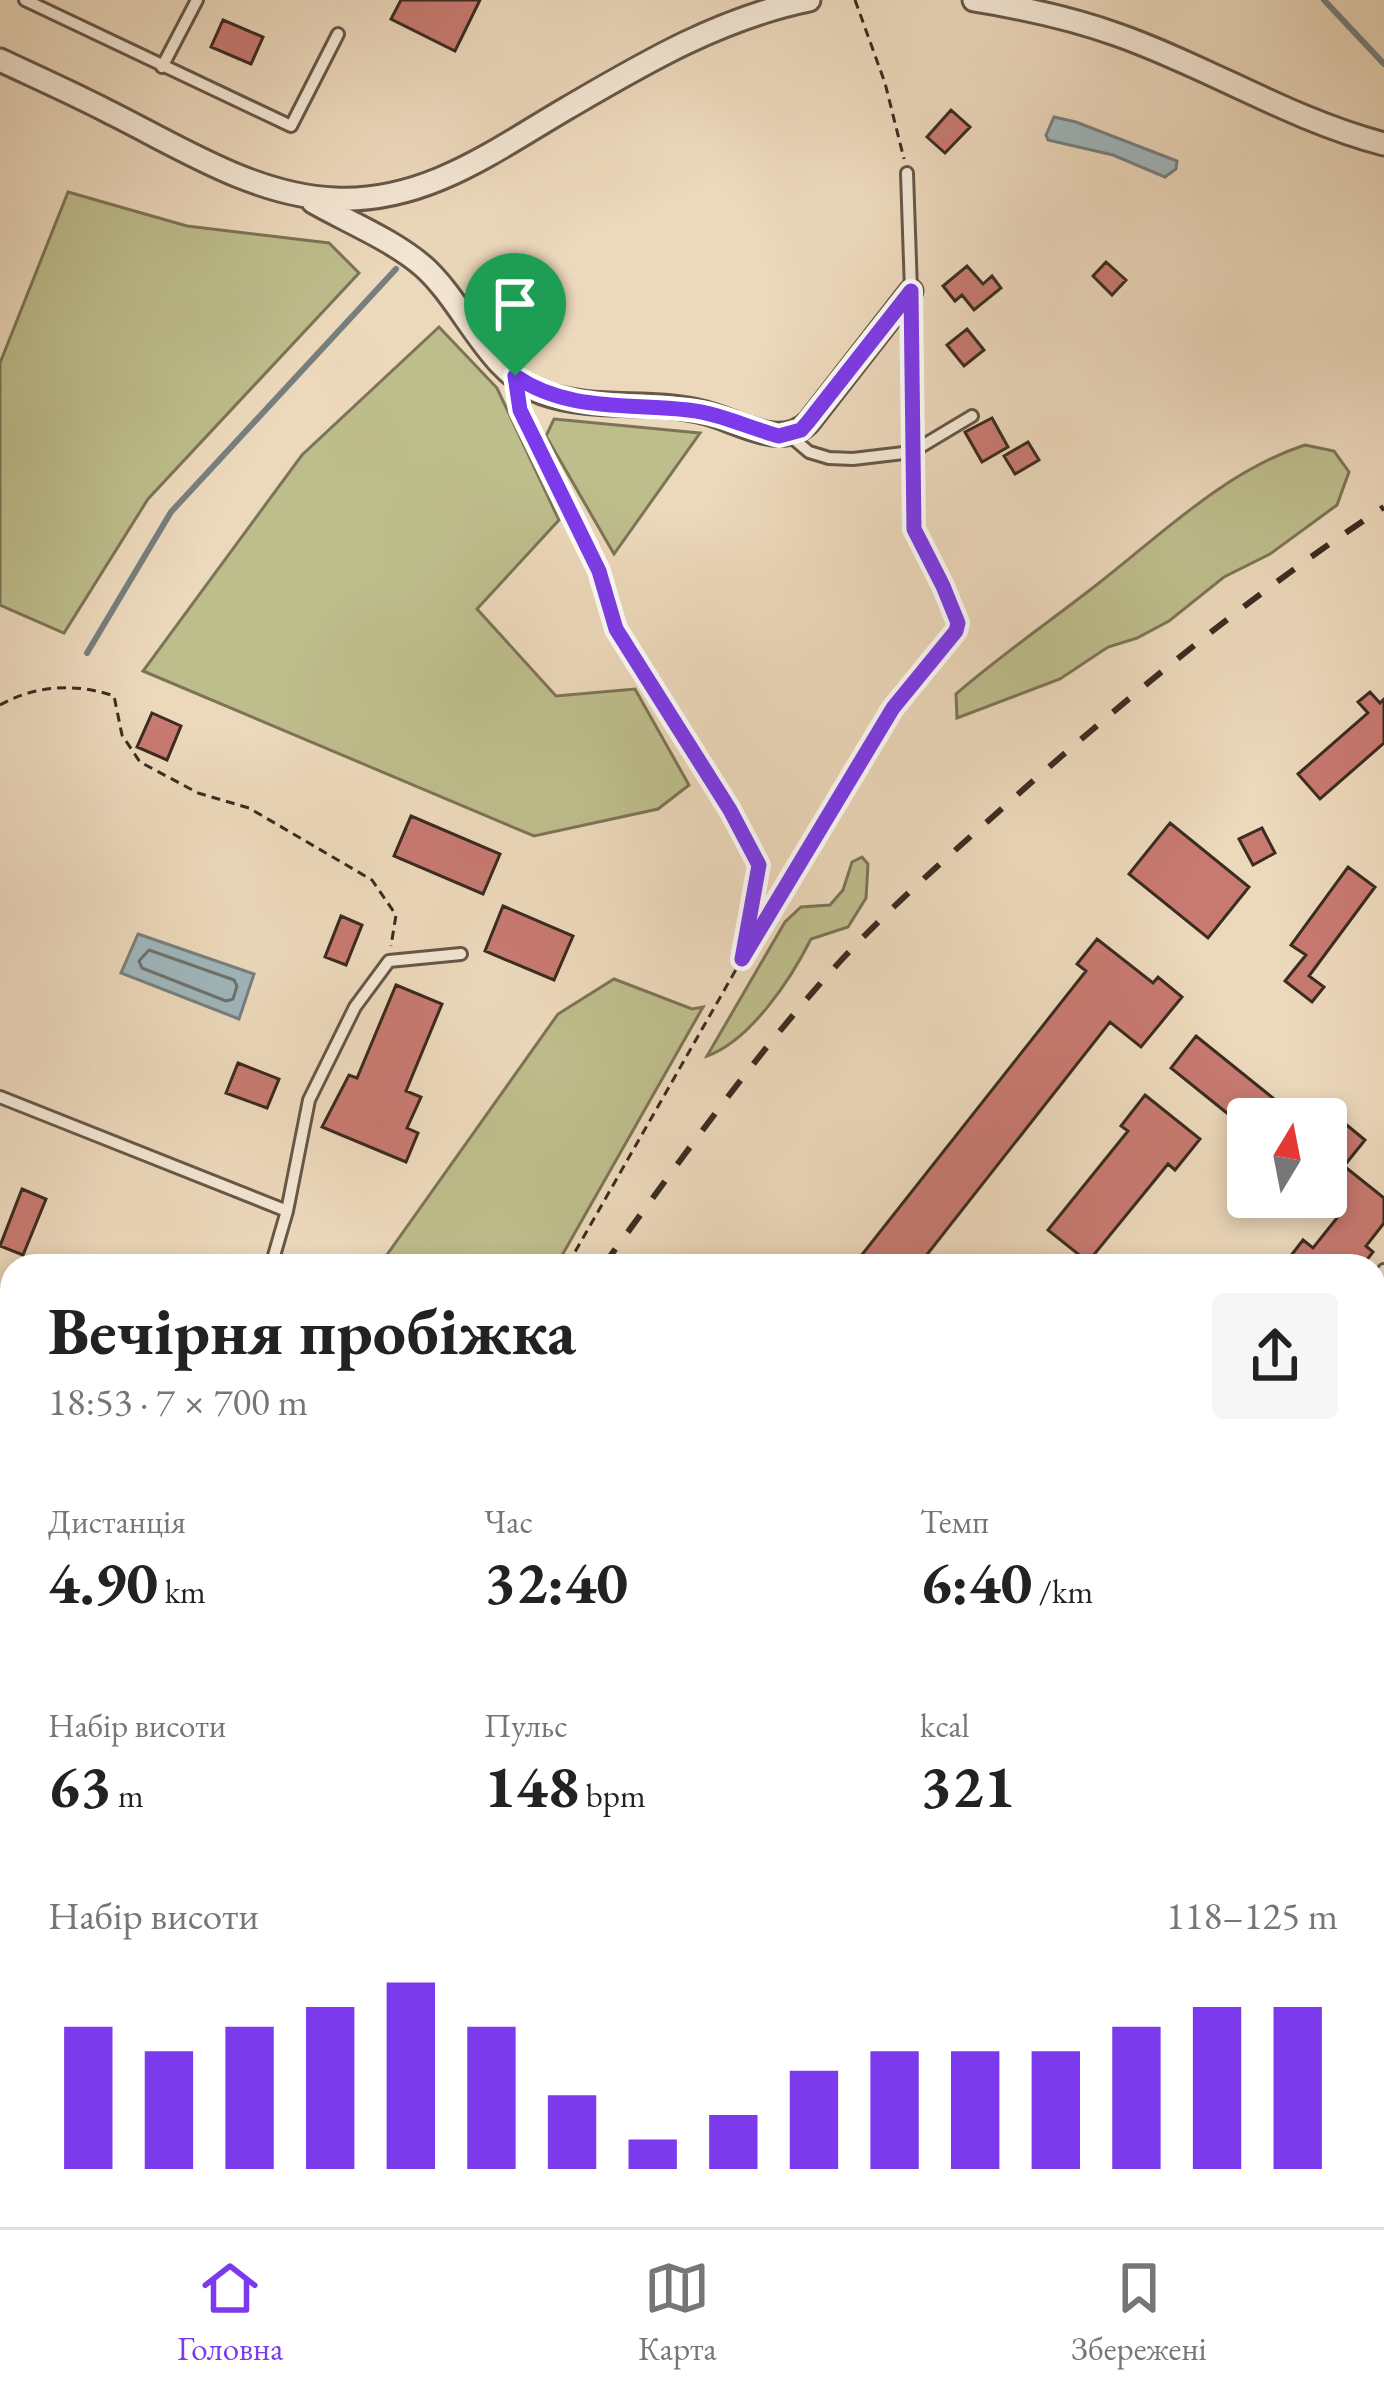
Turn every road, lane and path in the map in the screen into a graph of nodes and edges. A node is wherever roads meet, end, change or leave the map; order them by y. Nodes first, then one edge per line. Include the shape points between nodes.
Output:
1 (25, 0) edge
2 (197, 0) edge
3 (809, 0) edge
4 (855, 0) edge
5 (974, 0) edge
6 (338, 34) dead end
7 (0, 60) edge
8 (162, 67) junction
9 (1384, 144) edge
10 (907, 172) joint
11 (297, 193) junction
12 (911, 291) junction
13 (515, 376) junction
14 (972, 416) dead end
15 (789, 435) junction
16 (912, 452) junction
17 (0, 705) edge
18 (461, 954) dead end
19 (742, 959) junction
20 (389, 961) junction
21 (0, 1097) edge
22 (287, 1211) junction
23 (274, 1254) edge
24 (574, 1254) edge

1 - 8 lane
2 - 8 lane
3 - 11 street via 684,42 428,185 371,198
4 - 10 path
5 - 9 street via 1046,11 1121,36
6 - 8 lane via 291,126
7 - 11 street via 212,164
10 - 12 lane
11 - 13 street via 422,266
12 - 15 street via 808,422
12 - 16 path
13 - 15 street via 572,401 690,410
13 - 19 path via 520,410 599,571 616,629 759,865
14 - 16 lane
15 - 16 lane via 829,458
16 - 19 path via 914,529 956,631 893,708
17 - 20 path via 20,694 83,686 114,696 122,735 140,762 198,793 249,808 372,880 396,915
18 - 20 lane
19 - 24 path
20 - 22 lane via 355,1007 310,1100
21 - 22 lane
22 - 23 lane

